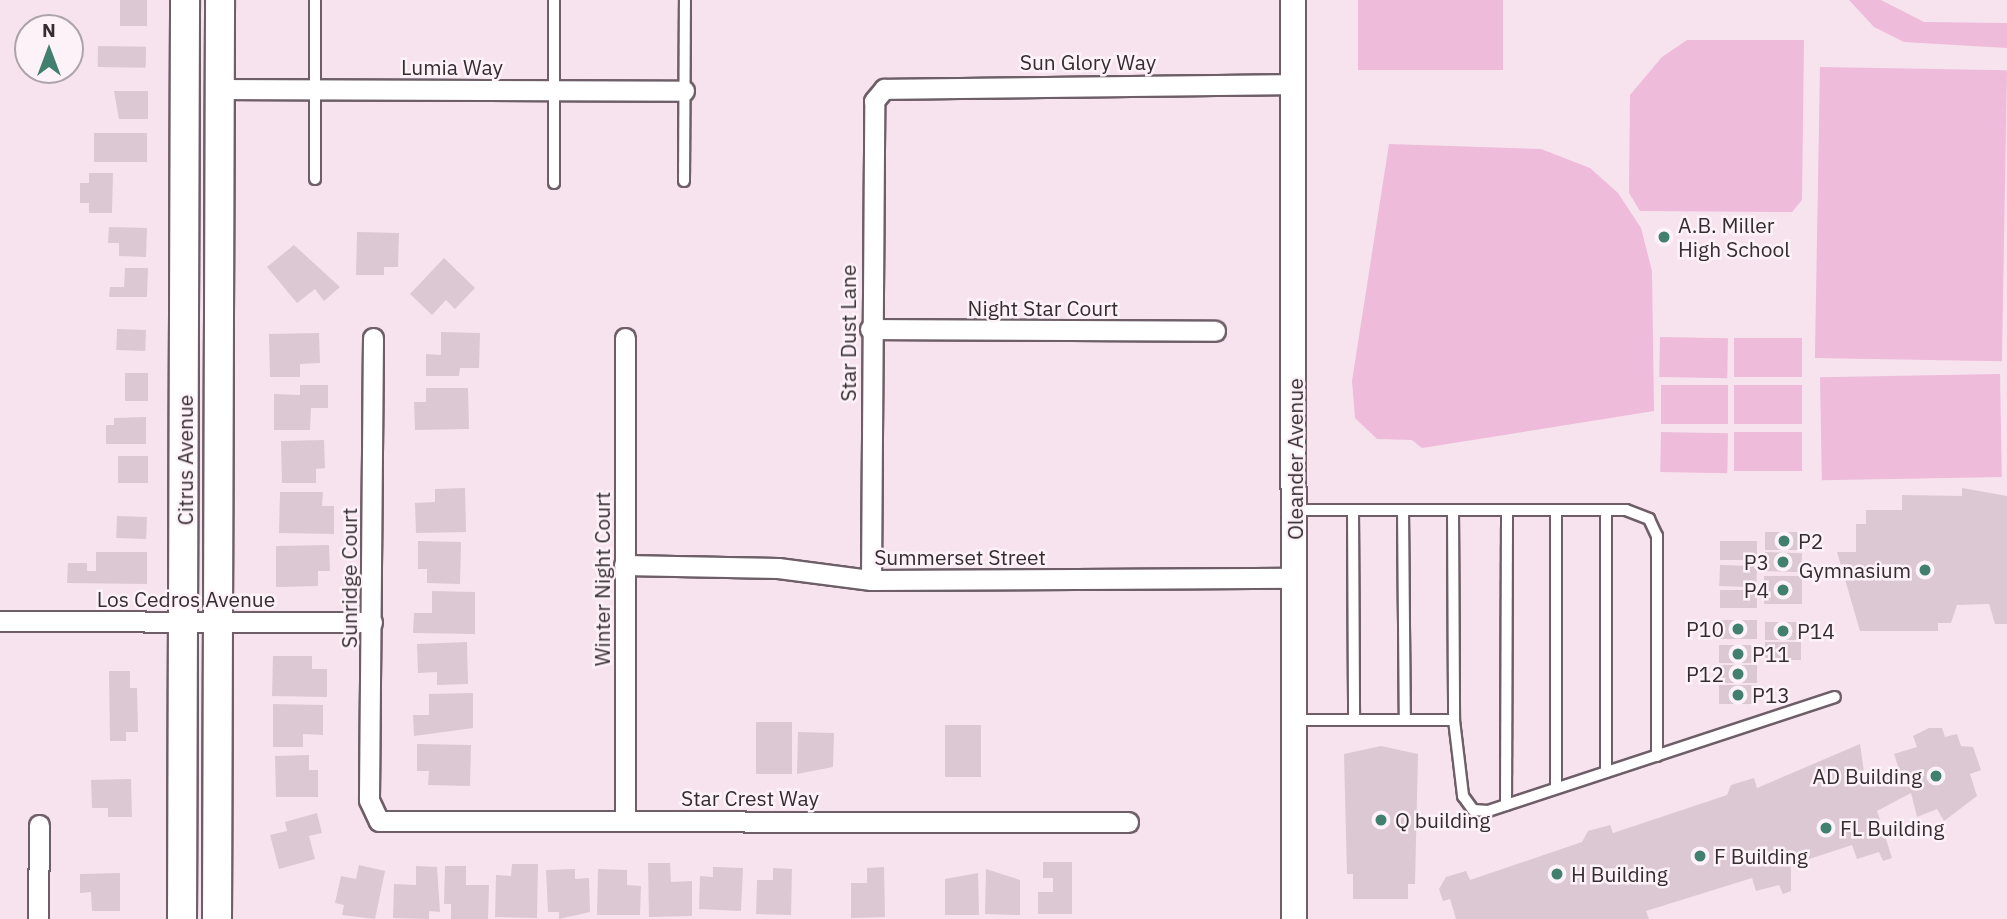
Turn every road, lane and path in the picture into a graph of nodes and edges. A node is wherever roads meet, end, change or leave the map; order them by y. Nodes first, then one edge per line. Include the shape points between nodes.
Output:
1 (185, 0) edge
2 (220, 0) edge
3 (315, 0) edge
4 (554, 0) edge
5 (685, 0) edge
6 (1293, 0) edge
7 (1292, 84) junction
8 (220, 89) junction
9 (315, 89) junction
10 (884, 89) joint
11 (553, 90) junction
12 (684, 91) junction
13 (315, 179) dead end
14 (684, 181) dead end
15 (554, 183) dead end
16 (870, 330) junction
17 (1215, 331) dead end
18 (373, 338) dead end
19 (625, 338) dead end
20 (1296, 510) junction
21 (1353, 510) junction
22 (1403, 510) junction
23 (1453, 510) junction
24 (1507, 510) junction
25 (1556, 510) junction
26 (1606, 510) junction
27 (624, 565) junction
28 (1296, 578) junction
29 (871, 580) junction
30 (0, 621) edge
31 (185, 621) junction
32 (217, 622) junction
33 (372, 622) junction
34 (1835, 697) dead end
35 (1296, 720) junction
36 (1354, 720) junction
37 (1405, 720) junction
38 (1454, 720) junction
39 (1657, 756) junction
40 (1606, 772) junction
41 (1556, 788) junction
42 (1506, 805) junction
43 (373, 816) joint
44 (625, 821) junction
45 (1128, 822) dead end
46 (39, 825) dead end
47 (38, 919) edge
48 (182, 919) edge
49 (217, 919) edge
50 (1294, 919) edge

1 - 31 main road, Citrus Avenue
2 - 8 main road, Citrus Avenue
3 - 9 lane
4 - 11 lane
5 - 12 lane
6 - 7 street, Oleander Avenue
7 - 10 street, Sun Glory Way
7 - 20 street, Oleander Avenue
8 - 9 street, Lumia Way
8 - 32 main road, Citrus Avenue
9 - 11 street, Lumia Way
9 - 13 lane
10 - 16 street, Star Dust Lane via 874,101
11 - 12 street, Lumia Way
11 - 15 lane
12 - 14 lane
16 - 17 street, Night Star Court
16 - 29 street, Star Dust Lane
18 - 33 street, Sunridge Court
19 - 27 street, Winter Night Court
20 - 21 lane
20 - 28 street, Oleander Avenue
21 - 22 lane
21 - 36 lane
22 - 23 lane
22 - 37 lane
23 - 24 lane
23 - 38 lane
24 - 25 lane
24 - 42 lane
25 - 26 lane
25 - 41 lane
26 - 39 lane via 1649,519 1657,536
26 - 40 lane
27 - 29 street, Summerset Street via 778,568
27 - 44 street, Winter Night Court
28 - 29 street, Summerset Street
28 - 35 street, Oleander Avenue
30 - 31 street, Los Cedros Avenue
31 - 32 street, Los Cedros Avenue
31 - 48 main road, Citrus Avenue
32 - 33 street, Los Cedros Avenue
32 - 49 main road, Citrus Avenue
33 - 43 street, Sunridge Court
34 - 39 lane
35 - 36 lane
35 - 50 street, Oleander Avenue
36 - 37 lane
37 - 38 lane
38 - 42 lane via 1463,796 1472,810
39 - 40 lane
40 - 41 lane
41 - 42 lane
43 - 44 street, Star Crest Way via 405,825
44 - 45 street, Star Crest Way
46 - 47 street

